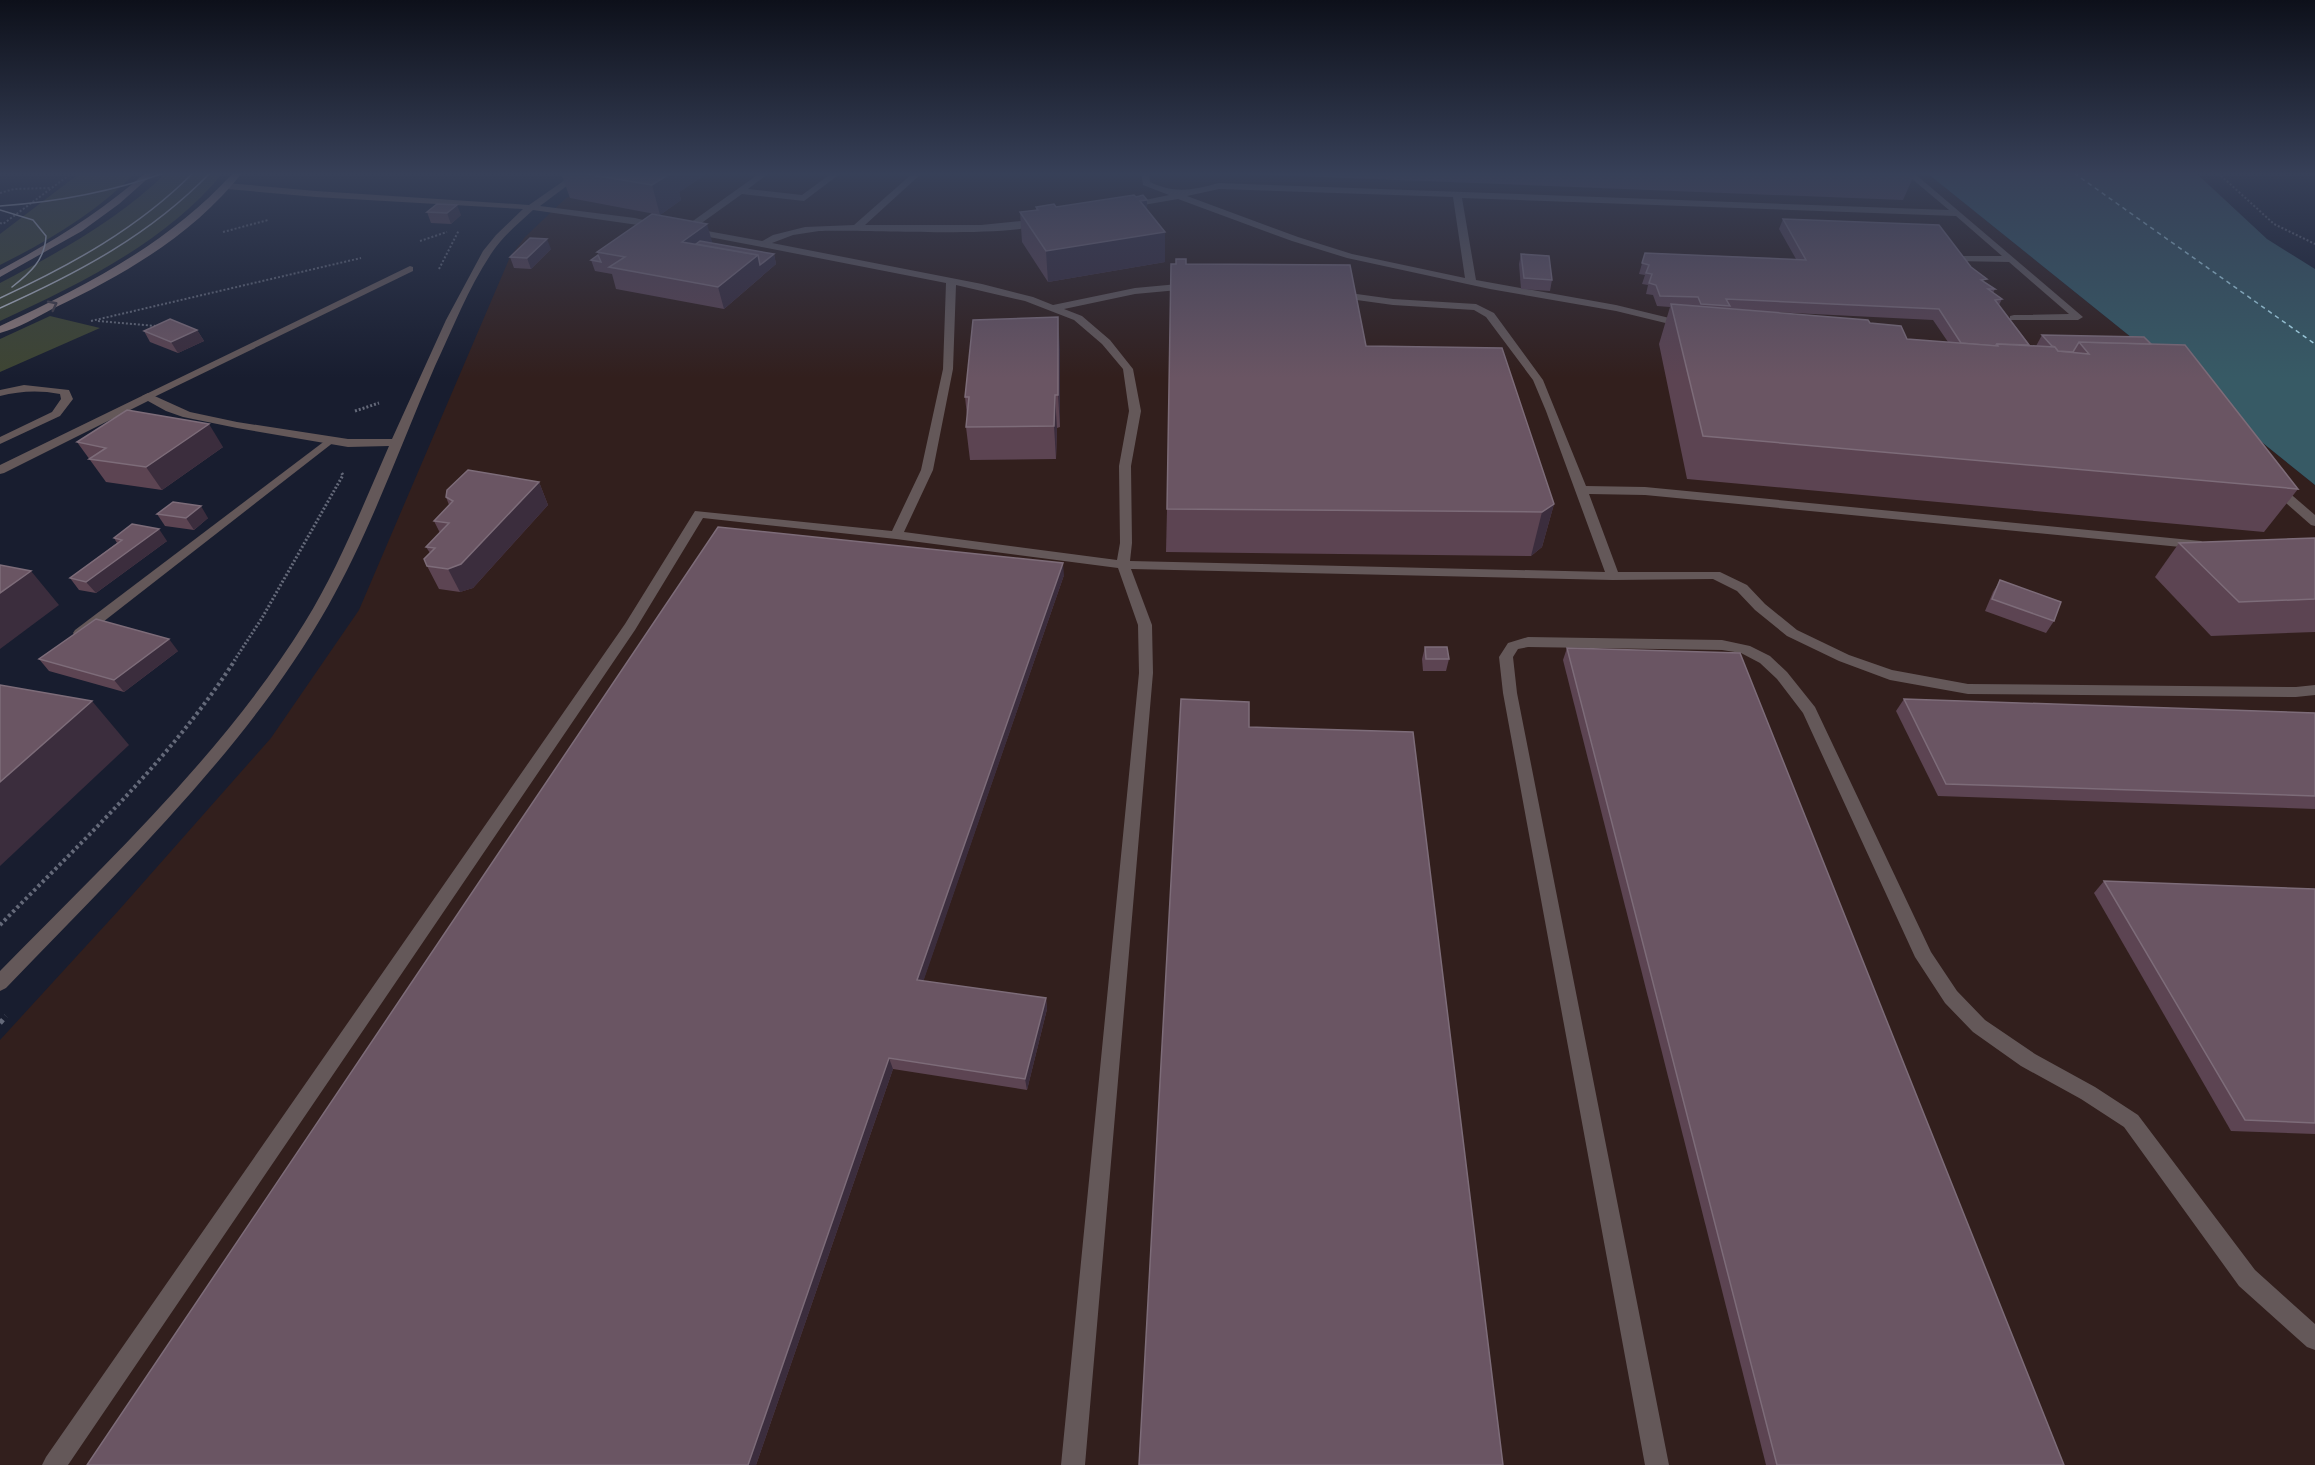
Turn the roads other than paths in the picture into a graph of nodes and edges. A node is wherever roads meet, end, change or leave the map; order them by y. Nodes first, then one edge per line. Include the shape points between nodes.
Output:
1 (58, 241) edge
2 (161, 241) edge
3 (496, 241) edge
4 (747, 241) edge
5 (767, 241) edge
6 (1300, 241) edge
7 (1465, 241) edge
8 (1991, 241) edge
9 (762, 244) junction
10 (1956, 259) edge
11 (2012, 259) junction
12 (410, 269) dead end
13 (0, 273) edge
14 (951, 280) junction
15 (1472, 282) junction
16 (1198, 286) edge
17 (1321, 292) edge
18 (1053, 308) junction
19 (2014, 318) dead end
20 (1694, 327) edge
21 (0, 330) edge
22 (0, 393) edge
23 (148, 396) junction
24 (330, 440) junction
25 (0, 441) edge
26 (391, 443) junction
27 (0, 470) edge
28 (2264, 477) edge
29 (1582, 490) junction
30 (2315, 522) edge
31 (896, 535) junction
32 (2217, 546) edge
33 (1123, 565) junction
34 (1613, 576) junction
35 (69, 641) edge
36 (2315, 690) edge
37 (0, 983) edge
38 (2315, 1339) edge
39 (54, 1465) edge
40 (1073, 1465) edge
41 (1657, 1465) edge

1 - 13 main road
21 -> 2 main road via 78,292
3 - 26 street via 451,320
4 - 9 street
5 - 9 street
6 - 15 street
7 - 15 street
8 - 11 street
9 - 14 street
10 - 11 street
11 - 19 street via 2078,317
12 - 23 street
14 - 18 street
14 - 31 street via 948,369 927,470
15 - 20 street via 1616,308
16 - 18 street via 1135,291
17 - 29 street via 1393,302 1476,307 1490,315 1538,380
18 - 33 street via 1078,318 1106,342 1128,369 1135,411 1125,466
22 - 25 street via 50,388 64,392 67,399 56,414
23 - 24 street via 187,415
23 - 27 street
24 - 26 street via 348,444
24 - 35 street
26 - 37 street via 335,579 277,674 170,805
28 - 30 street
29 - 32 street via 1645,491
29 - 34 street
31 - 33 street
31 - 39 street via 699,514 630,627
33 - 34 street
33 - 40 street via 1145,625 1146,673
34 - 36 street via 1715,575 1742,588 1792,633 1844,658 1890,675 1968,689
38 - 41 street via 2247,1278 2131,1121 2028,1060 1979,1026 1951,997 1924,957 1810,711 1767,661 1747,650 1722,645 1528,642 1514,646 1506,657 1510,693

